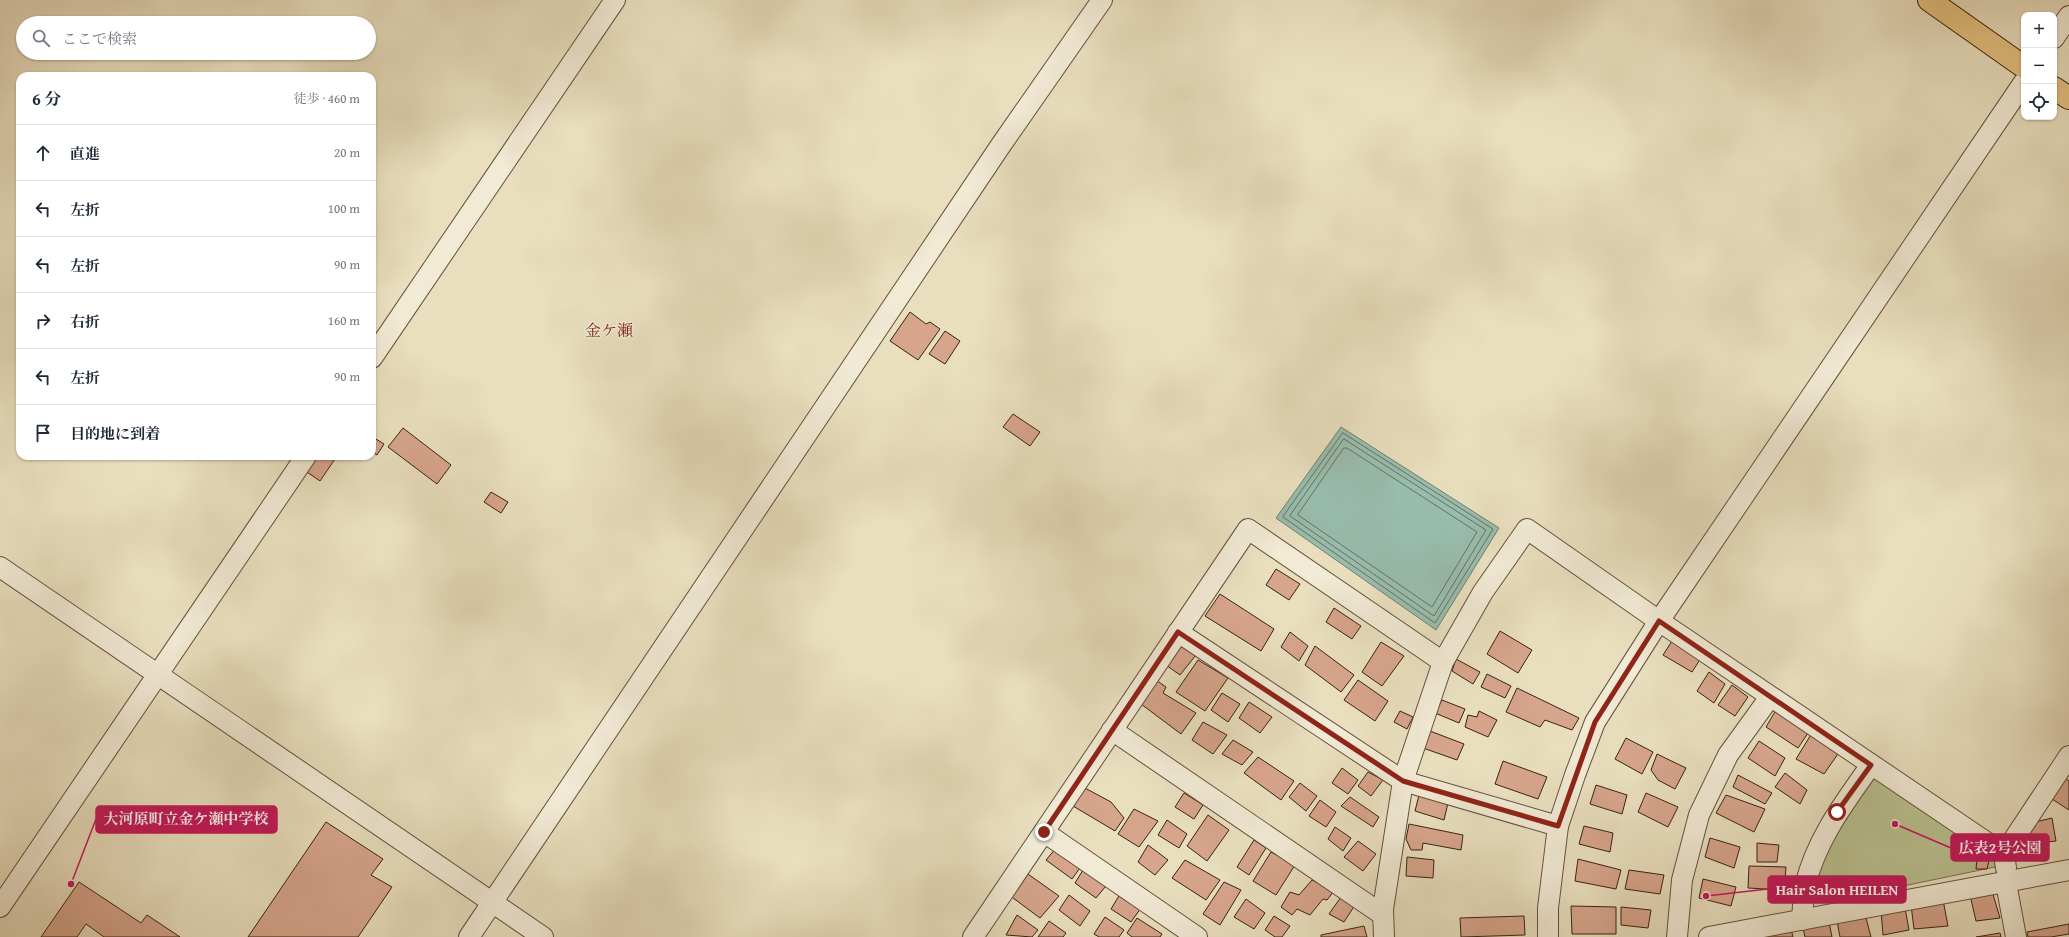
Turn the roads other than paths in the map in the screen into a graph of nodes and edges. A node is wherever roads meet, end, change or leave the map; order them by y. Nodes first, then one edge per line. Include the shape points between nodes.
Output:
1 (615, 0) edge
2 (1102, 0) edge
3 (1929, 0) edge
4 (2069, 16) edge
5 (2057, 34) edge
6 (2021, 65) edge
7 (2023, 84) edge
8 (2057, 90) edge
9 (2069, 98) edge
10 (376, 352) edge
11 (303, 460) edge
12 (0, 567) edge
13 (1659, 621) junction
14 (1178, 632) junction
15 (1443, 662) junction
16 (158, 674) junction
17 (1770, 697) junction
18 (1112, 730) junction
19 (2069, 756) edge
20 (1871, 765) junction
21 (1403, 781) junction
22 (1558, 826) junction
23 (1044, 832) junction
24 (2004, 854) junction
25 (2069, 870) edge
26 (2007, 882) junction
27 (492, 902) junction
28 (0, 908) edge
29 (1383, 915) junction
30 (1802, 920) junction
31 (469, 937) edge
32 (542, 937) edge
33 (973, 937) edge
34 (1197, 937) edge
35 (1384, 937) edge
36 (1548, 937) edge
37 (1677, 937) edge
38 (1709, 937) edge
39 (2016, 937) edge

1 - 10 street
2 - 27 street via 1001,145
3 - 6 main road
4 - 5 street
7 - 13 street
8 - 9 main road
11 - 16 street
12 - 16 street
13 - 15 street via 1527,529 1483,592
13 - 17 street
13 - 22 street via 1595,722
14 - 15 street via 1248,529
14 - 18 street
14 - 21 street
15 - 21 street
16 - 27 street
16 - 28 street
17 - 20 street
17 - 37 street via 1728,755 1699,814 1682,880
18 - 23 street
18 - 29 street
19 - 24 street
20 - 24 street
20 - 30 street via 1837,812 1816,852 1805,886
21 - 22 street
21 - 29 street
22 - 36 street via 1548,908
23 - 33 street
23 - 34 street
24 - 26 street
25 - 26 street
26 - 30 street
26 - 39 street
27 - 31 street
27 - 32 street
29 - 35 street
30 - 38 street

